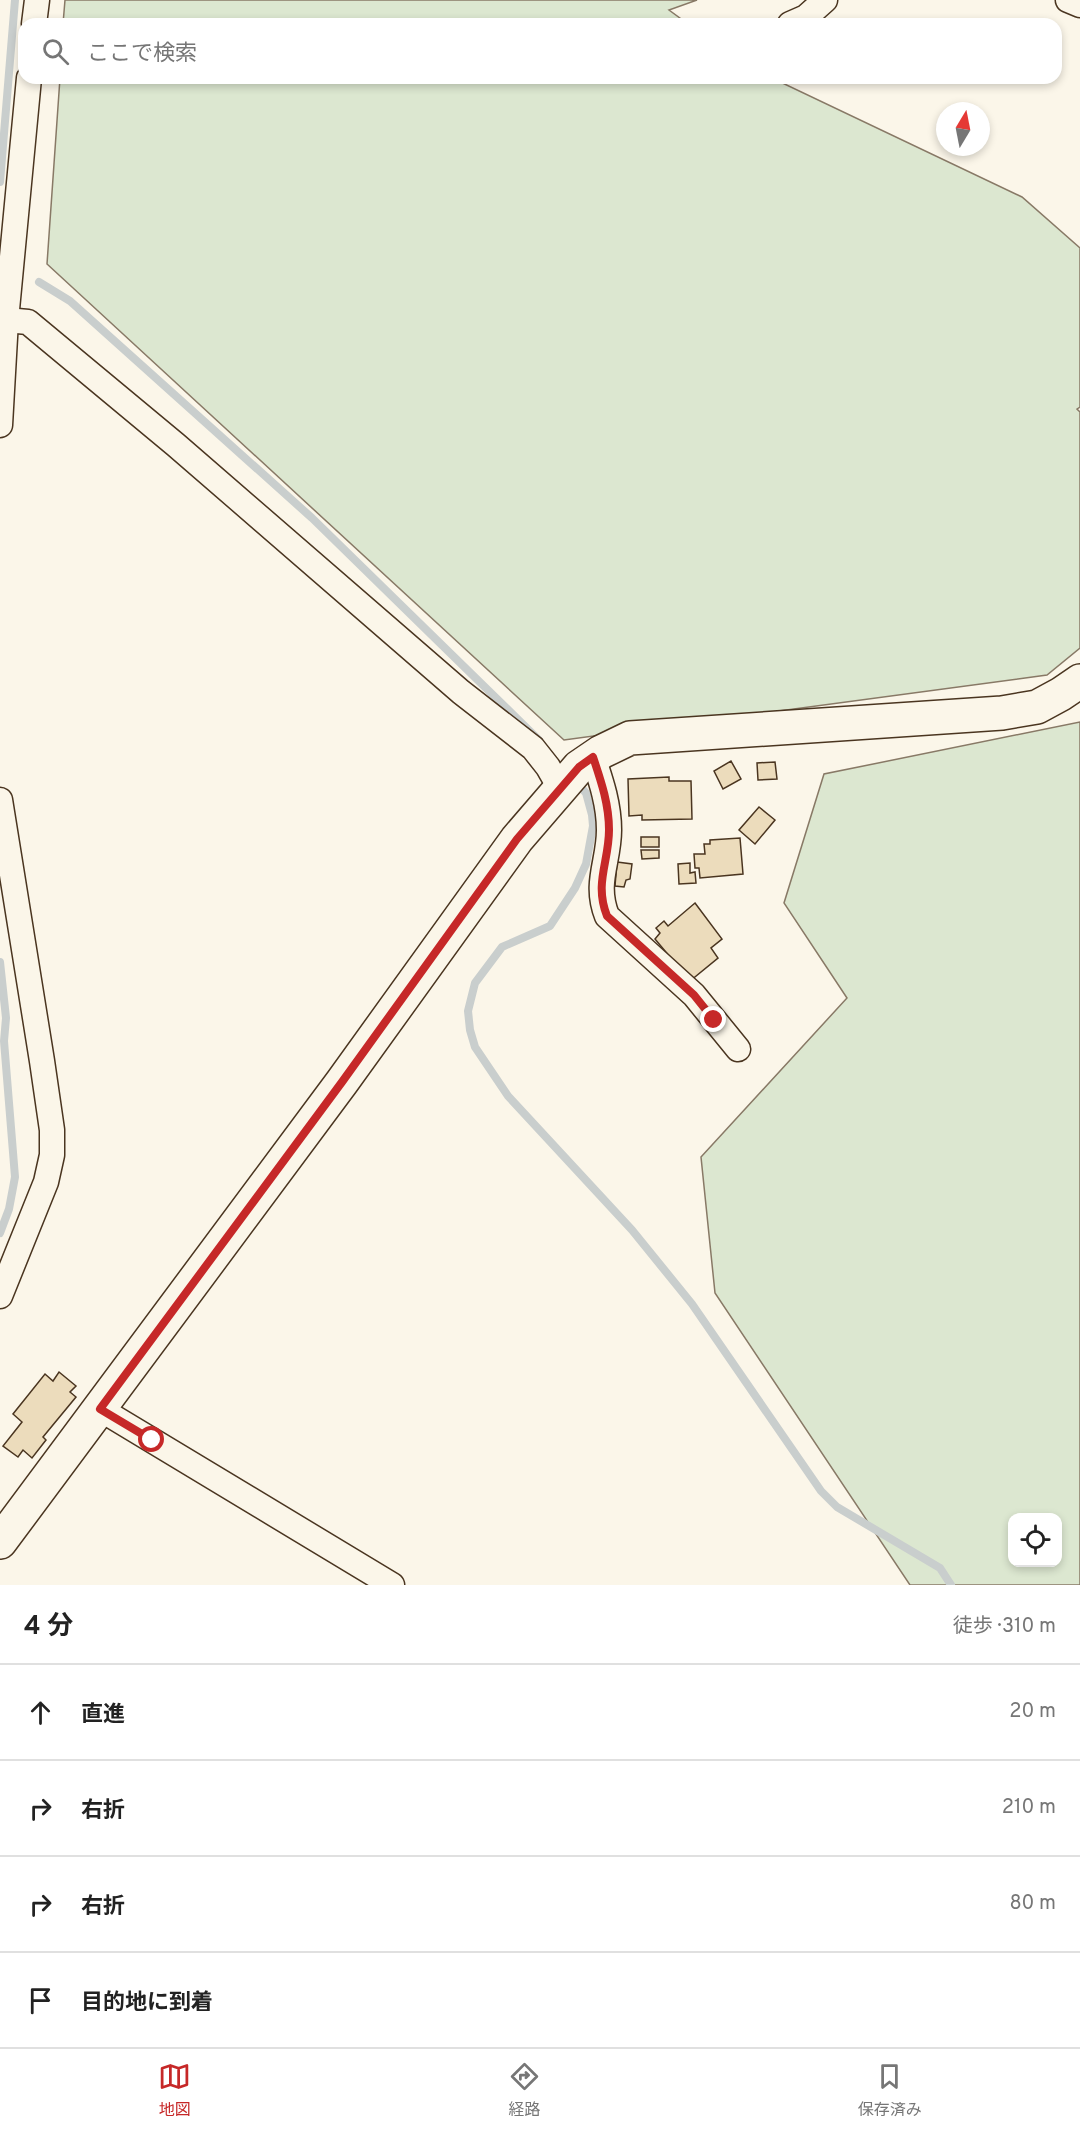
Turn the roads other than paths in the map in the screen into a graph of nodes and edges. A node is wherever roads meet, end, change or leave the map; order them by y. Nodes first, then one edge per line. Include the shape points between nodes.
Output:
1 (37, 0) edge
2 (825, 0) edge
3 (1068, 0) edge
4 (1080, 5) edge
5 (35, 18) edge
6 (802, 18) edge
7 (28, 84) edge
8 (6, 320) junction
9 (0, 425) edge
10 (1080, 681) edge
11 (593, 757) junction
12 (560, 788) junction
13 (0, 800) edge
14 (738, 1049) dead end
15 (0, 1296) edge
16 (100, 1409) junction
17 (0, 1542) edge
18 (392, 1585) edge

1 - 5 street
2 - 6 street
3 - 4 street
7 - 8 street
8 - 9 street
8 - 12 street via 28,321 176,445 461,692 533,748
10 - 11 street via 1037,707 630,738
11 - 12 street
11 - 14 street via 606,794 609,820 609,845 601,876 607,916 694,995
12 - 16 street via 517,839
13 - 15 street via 52,1130 46,1182
16 - 17 street
16 - 18 street

